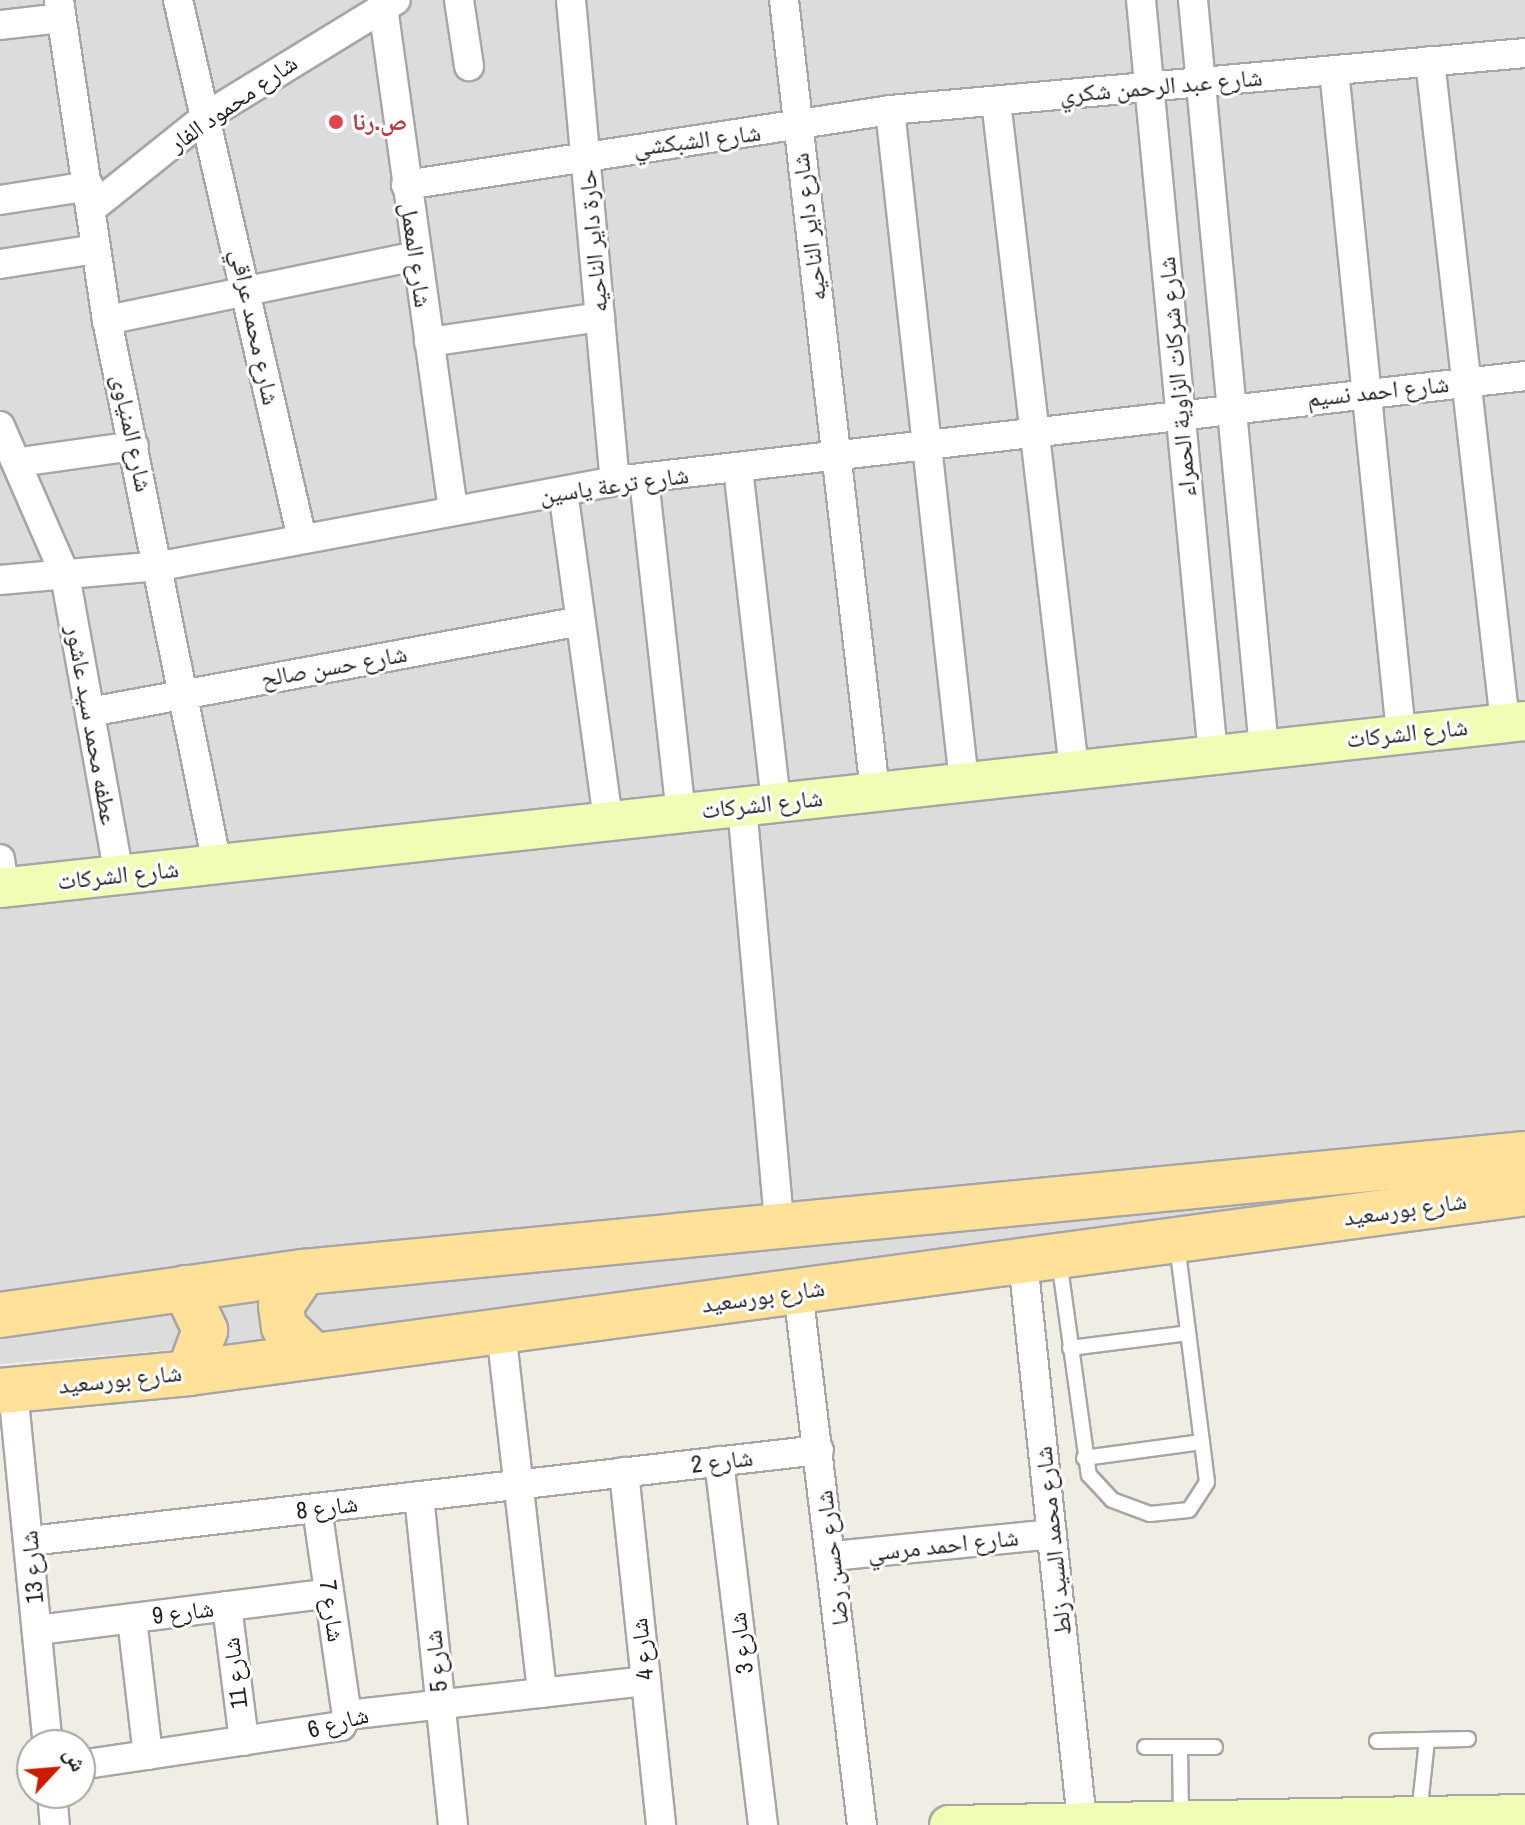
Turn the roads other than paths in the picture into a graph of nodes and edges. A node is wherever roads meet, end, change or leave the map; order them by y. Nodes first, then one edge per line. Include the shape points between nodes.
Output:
1 (178, 0) edge
2 (459, 0) edge
3 (571, 0) edge
4 (784, 0) edge
5 (1141, 0) edge
6 (1193, 0) edge
7 (387, 3) edge
8 (60, 9) edge
9 (0, 25) edge
10 (1525, 53) edge
11 (1430, 61) junction
12 (469, 66) dead end
13 (1334, 70) junction
14 (1200, 82) junction
15 (1150, 87) junction
16 (996, 101) junction
17 (890, 110) junction
18 (208, 115) junction
19 (798, 127) junction
20 (586, 153) junction
21 (406, 185) junction
22 (90, 197) junction
23 (0, 200) edge
24 (96, 249) junction
25 (417, 256) junction
26 (0, 264) edge
27 (246, 291) junction
28 (600, 317) junction
29 (107, 320) junction
30 (429, 342) junction
31 (1525, 376) edge
32 (1466, 382) junction
33 (1367, 392) junction
34 (1231, 405) junction
35 (1181, 411) junction
36 (0, 426) edge
37 (1034, 429) junction
38 (927, 443) junction
39 (134, 446) junction
40 (836, 454) junction
41 (20, 462) junction
42 (738, 468) junction
43 (644, 479) junction
44 (615, 481) junction
45 (563, 491) junction
46 (453, 510) junction
47 (302, 539) junction
48 (161, 566) junction
49 (65, 575) junction
50 (0, 580) edge
51 (579, 621) junction
52 (185, 694) junction
53 (90, 712) junction
54 (1515, 721) edge
55 (1401, 733) junction
56 (1264, 748) junction
57 (1213, 754) junction
58 (1074, 769) junction
59 (964, 781) junction
60 (875, 791) junction
61 (759, 804) junction
62 (681, 813) junction
63 (608, 821) junction
64 (217, 864) junction
65 (119, 875) junction
66 (1, 878) edge
67 (1525, 1154) edge
68 (1525, 1193) edge
69 (780, 1231) junction
70 (1177, 1240) junction
71 (1041, 1258) junction
72 (304, 1272) junction
73 (185, 1288) junction
74 (798, 1291) junction
75 (0, 1315) edge
76 (501, 1331) junction
77 (1188, 1333) junction
78 (1070, 1348) junction
79 (314, 1356) junction
80 (189, 1373) junction
81 (7, 1391) edge
82 (1202, 1442) junction
83 (819, 1450) junction
84 (1084, 1458) junction
85 (719, 1461) junction
86 (624, 1472) junction
87 (519, 1484) junction
88 (419, 1496) junction
89 (317, 1508) junction
90 (1052, 1534) junction
91 (30, 1541) junction
92 (833, 1556) junction
93 (329, 1593) junction
94 (227, 1606) junction
95 (132, 1619) junction
96 (38, 1630) junction
97 (646, 1681) junction
98 (542, 1693) junction
99 (441, 1704) junction
100 (347, 1715) junction
101 (47, 1729) edge
102 (1468, 1739) dead end
103 (1427, 1740) junction
104 (244, 1741) junction
105 (1377, 1741) dead end
106 (1145, 1747) dead end
107 (1180, 1747) junction
108 (1215, 1747) dead end
109 (148, 1755) junction
110 (96, 1763) edge
111 (1525, 1814) edge
112 (1419, 1815) junction
113 (1181, 1819) junction
114 (1482, 1820) edge
115 (1082, 1821) junction
116 (1307, 1821) edge
117 (453, 1825) edge
118 (661, 1825) edge
119 (763, 1825) edge
120 (862, 1825) edge
121 (950, 1825) edge

1 - 18 street, شارع محمد عراقي
2 - 12 street
3 - 20 street, حارة داير الناحيه
4 - 19 street, شارع داير الناحيه
5 - 15 street, شارع شركات الزاوية الحمراء
6 - 14 street, شارع شركات الزاوية الحمراء
7 - 18 street, شارع محمود الفار
7 - 21 street, شارع المعمل
8 - 9 street
8 - 22 street, شارع المنياوى
10 - 11 street, شارع عبد الرحمن شكري
11 - 13 street, شارع عبد الرحمن شكري
11 - 32 street
13 - 14 street, شارع عبد الرحمن شكري
13 - 33 street
14 - 15 street, شارع عبد الرحمن شكري
14 - 34 street, شارع شركات الزاوية الحمراء
15 - 16 street, شارع عبد الرحمن شكري
15 - 35 street, شارع شركات الزاوية الحمراء
16 - 17 street, شارع عبد الرحمن شكري
16 - 37 street
17 - 19 street, شارع عبد الرحمن شكري
17 - 38 street
18 - 22 street, شارع محمود الفار
18 - 27 street, شارع محمد عراقي
19 - 20 street, شارع الشبكشي
19 - 40 street, شارع داير الناحيه
20 - 21 street, شارع الشبكشي
20 - 28 street, حارة داير الناحيه
21 - 25 street, شارع المعمل
22 - 23 street
22 - 24 street, شارع المنياوى
24 - 26 street
24 - 29 street, شارع المنياوى
25 - 27 street
25 - 30 street, شارع المعمل
27 - 29 street
27 - 47 street, شارع محمد عراقي
28 - 30 street
28 - 44 street, حارة داير الناحيه
29 - 39 street, شارع المنياوى
30 - 46 street, شارع المعمل
31 - 32 street, شارع احمد نسيم
32 - 33 street, شارع احمد نسيم
32 - 54 street
33 - 34 street, شارع احمد نسيم
33 - 55 street
34 - 35 street, شارع ترعة ياسين
34 - 56 street, شارع شركات الزاوية الحمراء
35 - 37 street, شارع ترعة ياسين
35 - 57 street, شارع شركات الزاوية الحمراء
36 - 41 street, عطفه محمد سيد عاشور
37 - 38 street, شارع ترعة ياسين
37 - 58 street
38 - 40 street, شارع ترعة ياسين
38 - 59 street
39 - 41 street
39 - 48 street, شارع المنياوى
40 - 42 street, شارع ترعة ياسين
40 - 60 street, شارع داير الناحيه
41 - 49 street, عطفه محمد سيد عاشور
42 - 43 street, شارع ترعة ياسين
42 - 61 street
43 - 44 street, شارع ترعة ياسين
43 - 62 street
44 - 45 street, شارع ترعة ياسين
45 - 46 street, شارع ترعة ياسين
45 - 51 street
46 - 47 street, شارع ترعة ياسين
47 - 48 street, شارع ترعة ياسين
48 - 49 street, شارع ترعة ياسين
48 - 52 street, شارع المنياوى
49 - 50 street, شارع ترعة ياسين
49 - 53 street, عطفه محمد سيد عاشور
51 - 52 street, شارع حسن صالح
51 - 63 street
52 - 53 street, شارع حسن صالح
52 - 64 street, شارع المنياوى
53 - 65 street, عطفه محمد سيد عاشور
54 - 55 main road, شارع الشركات
55 - 56 main road, شارع الشركات
56 - 57 main road, شارع الشركات
57 - 58 main road, شارع الشركات
58 - 59 main road, شارع الشركات
59 - 60 main road, شارع الشركات
60 - 61 main road, شارع الشركات
61 - 62 main road, شارع الشركات
61 - 69 street
62 - 63 main road, شارع الشركات
63 - 64 main road, شارع الشركات
64 - 65 main road, شارع الشركات
65 - 66 main road, شارع الشركات
67 - 69 main road, شارع بورسعيد
68 - 70 main road, شارع بورسعيد
69 - 72 main road, شارع بورسعيد
70 - 71 main road, شارع بورسعيد
70 - 77 lane
71 - 74 main road, شارع بورسعيد
71 - 78 lane
71 - 90 street, شارع محمد السيد زلط
72 - 73 main road, شارع بورسعيد
72 - 79 main road via 285,1296 284,1327
73 - 75 main road, شارع بورسعيد
73 - 80 main road via 205,1330
74 - 76 main road, شارع بورسعيد
74 - 83 street, شارع حسن رضا
76 - 79 main road, شارع بورسعيد
76 - 87 street
77 - 78 lane
77 - 82 lane
78 - 84 lane
79 - 80 main road, شارع بورسعيد
80 - 81 main road, شارع بورسعيد
81 - 91 street, شارع 13
82 - 84 lane
82 - 84 lane via 1205,1491 1189,1510 1150,1514 1112,1500
83 - 85 street, شارع 2
83 - 92 street, شارع حسن رضا
85 - 86 street, شارع 2
85 - 119 street, شارع 3
86 - 87 street, شارع 8
86 - 97 street, شارع 4
87 - 88 street, شارع 8
87 - 98 street
88 - 89 street, شارع 8
88 - 99 street, شارع 5
89 - 91 street, شارع 8
89 - 93 street, شارع 7
90 - 92 street, شارع احمد مرسي
90 - 115 street, شارع محمد السيد زلط
91 - 96 street, شارع 13
92 - 120 street, شارع حسن رضا
93 - 94 street, شارع 9
93 - 100 street, شارع 7
94 - 95 street, شارع 9
94 - 104 street, شارع 11
95 - 96 street, شارع 9
95 - 109 street
96 - 101 street, شارع 13
97 - 98 street, شارع 6
97 - 118 street, شارع 4
98 - 99 street, شارع 6
99 - 100 street, شارع 6
99 - 117 street, شارع 5
100 - 104 street, شارع 6 via 341,1726
102 - 103 lane
103 - 105 lane
103 - 112 lane
104 - 109 street, شارع 6
106 - 107 lane
107 - 108 lane
107 - 113 lane
109 - 110 street, شارع 6
111 - 114 main road
112 - 114 main road
112 - 116 main road
113 - 115 main road
113 - 116 main road
115 - 121 main road

